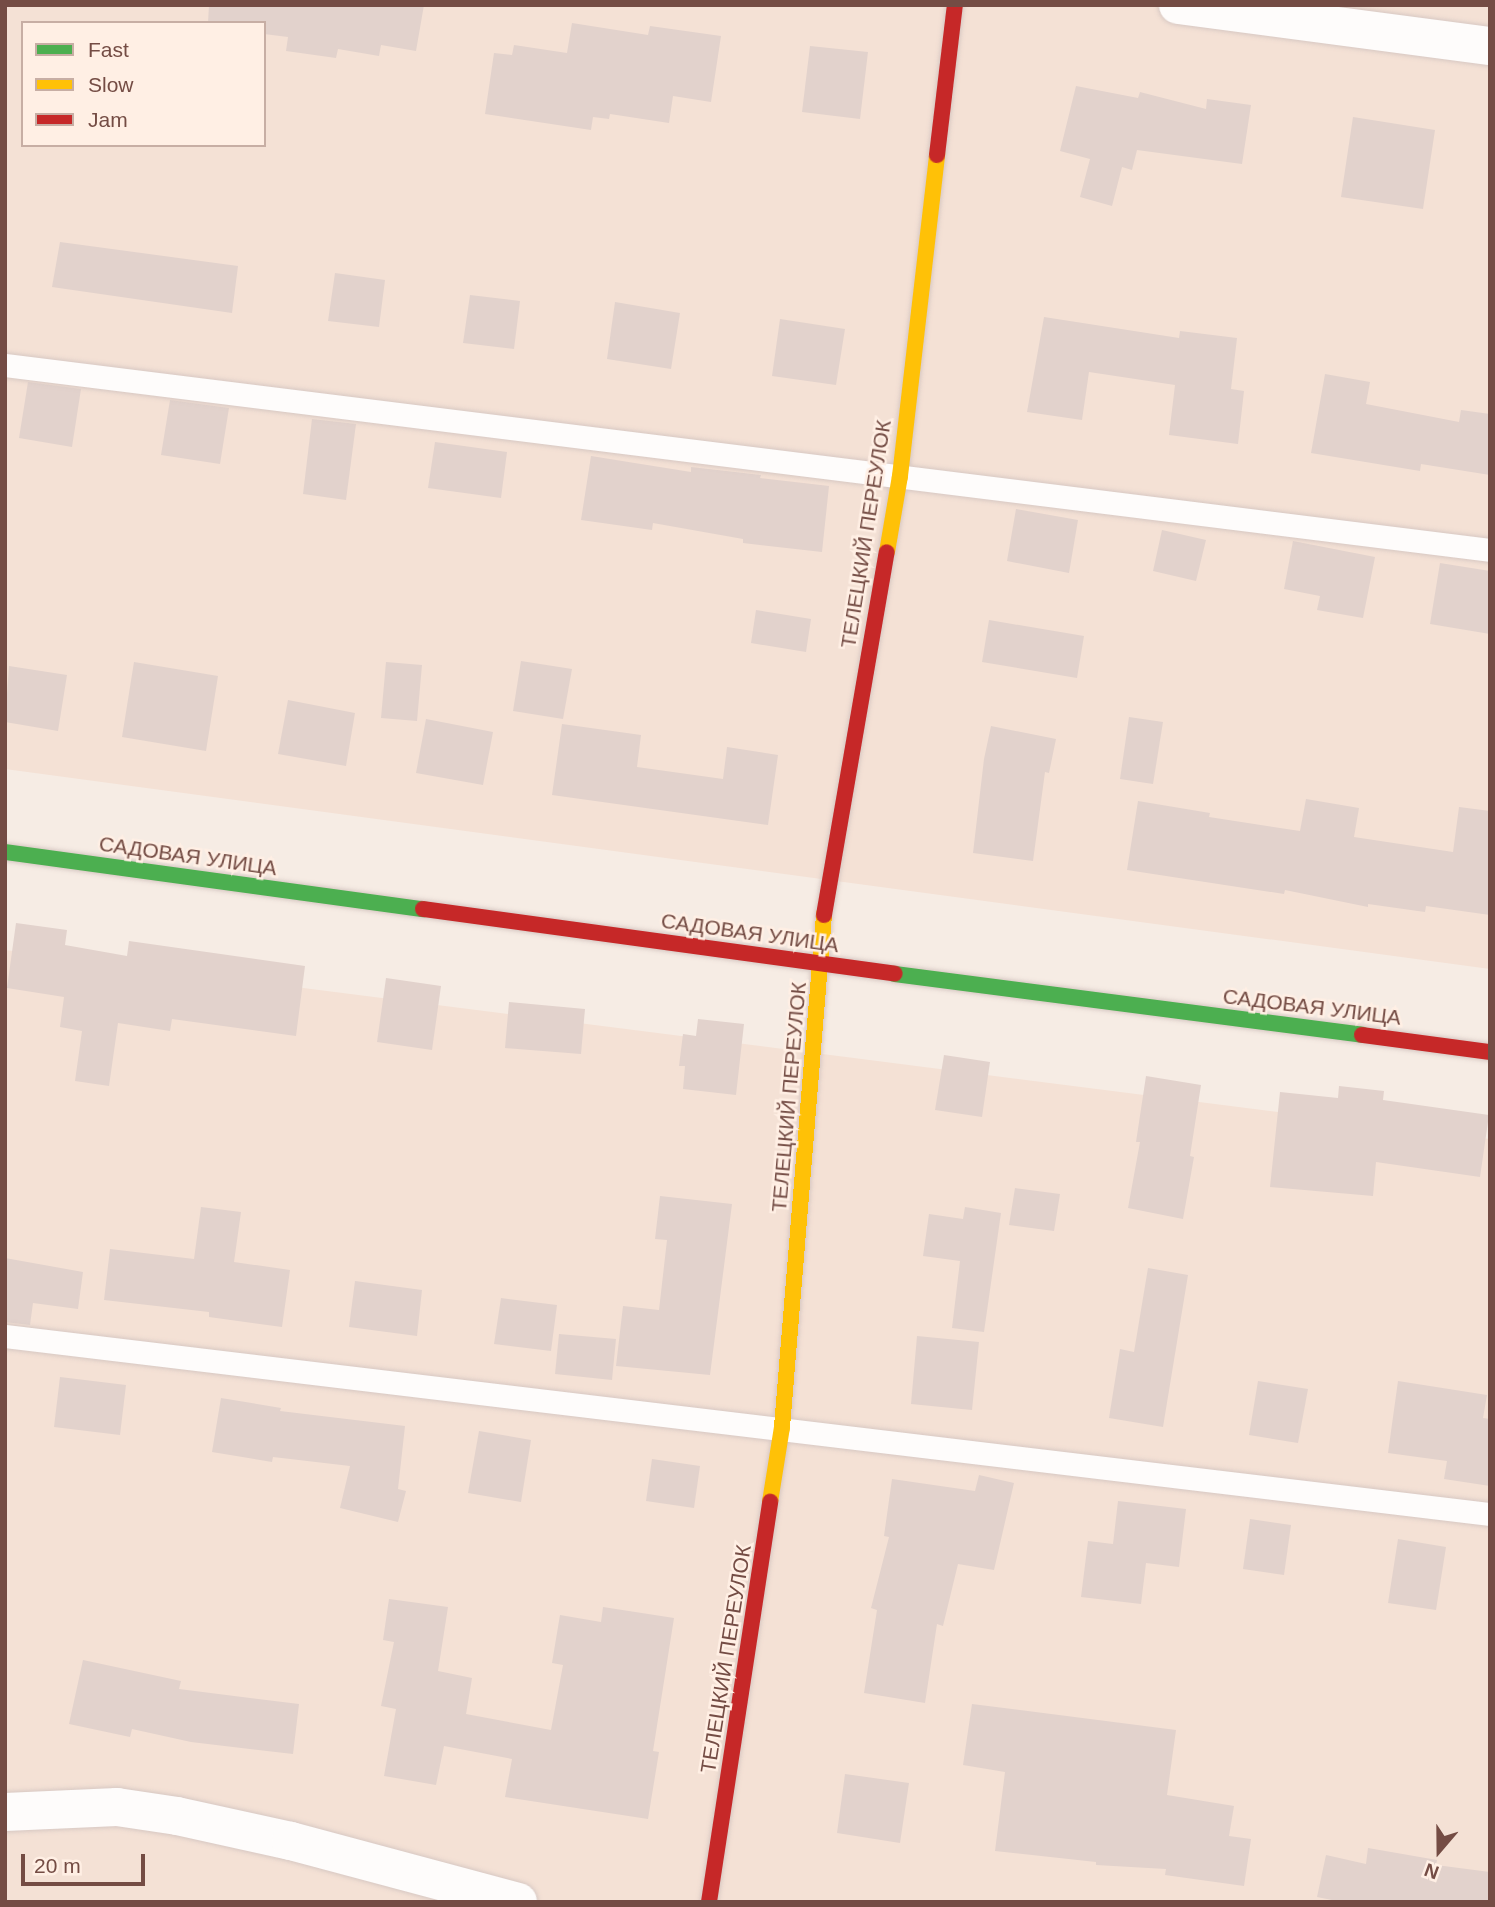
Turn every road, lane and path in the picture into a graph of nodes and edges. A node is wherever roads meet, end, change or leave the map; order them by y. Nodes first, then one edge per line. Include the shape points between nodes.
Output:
1 (955, 5) edge
2 (1178, 5) edge
3 (1490, 46) edge
4 (5, 365) edge
5 (900, 477) junction
6 (1490, 550) edge
7 (5, 852) edge
8 (821, 964) junction
9 (1490, 1052) edge
10 (5, 1336) edge
11 (782, 1427) junction
12 (1490, 1514) edge
13 (5, 1812) edge
14 (519, 1902) edge
15 (709, 1902) edge

1 - 5 street, ТЕЛЕЦКИЙ ПЕРЕУЛОК
2 - 3 street
4 - 5 lane
5 - 6 lane
5 - 8 street, ТЕЛЕЦКИЙ ПЕРЕУЛОК via 824,904
7 - 8 street, САДОВАЯ УЛИЦА
8 - 9 street, САДОВАЯ УЛИЦА
8 - 11 street, ТЕЛЕЦКИЙ ПЕРЕУЛОК
10 - 11 lane
11 - 12 lane
11 - 15 street, ТЕЛЕЦКИЙ ПЕРЕУЛОК
13 - 14 street via 106,1806 177,1816 291,1841

